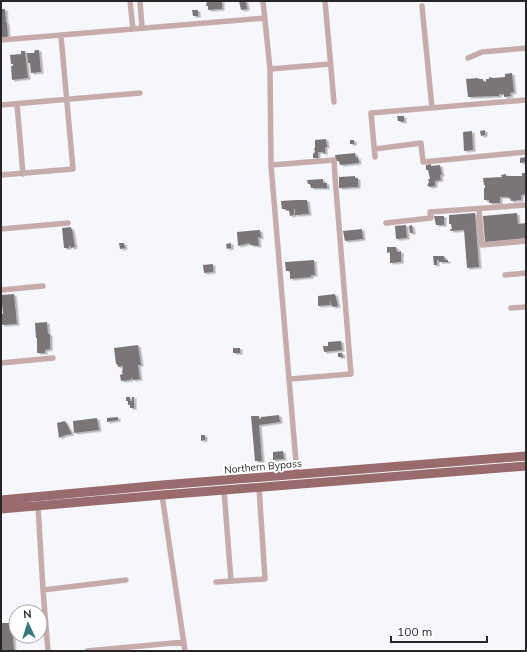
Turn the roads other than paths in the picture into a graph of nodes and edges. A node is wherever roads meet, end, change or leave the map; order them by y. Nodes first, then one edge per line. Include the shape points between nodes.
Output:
1 (130, 1) edge
2 (140, 1) edge
3 (263, 1) edge
4 (325, 1) edge
5 (422, 6) dead end
6 (265, 18) junction
7 (142, 28) junction
8 (133, 29) junction
9 (61, 36) junction
10 (1, 40) edge
11 (526, 48) edge
12 (468, 58) dead end
13 (330, 64) junction
14 (270, 69) junction
15 (140, 93) dead end
16 (67, 100) junction
17 (526, 100) edge
18 (334, 102) dead end
19 (17, 104) junction
20 (1, 105) edge
21 (432, 108) junction
22 (374, 148) junction
23 (526, 152) edge
24 (375, 157) dead end
25 (271, 165) junction
26 (23, 174) junction
27 (1, 175) edge
28 (526, 205) edge
29 (479, 209) junction
30 (68, 223) dead end
31 (386, 223) dead end
32 (1, 229) edge
33 (526, 241) edge
34 (526, 273) edge
35 (505, 275) dead end
36 (43, 286) dead end
37 (1, 290) edge
38 (526, 307) edge
39 (511, 308) dead end
40 (53, 358) dead end
41 (1, 363) edge
42 (290, 379) junction
43 (526, 456) edge
44 (526, 466) edge
45 (297, 474) junction
46 (259, 487) junction
47 (224, 490) junction
48 (162, 495) junction
49 (74, 498) junction
50 (1, 500) edge
51 (38, 506) junction
52 (1, 509) edge
53 (126, 580) dead end
54 (231, 581) junction
55 (216, 582) dead end
56 (42, 590) junction
57 (184, 642) junction
58 (48, 651) edge
59 (87, 651) edge
60 (184, 651) edge

1 - 8 street
2 - 7 street
3 - 6 street
4 - 13 street
5 - 21 street
6 - 7 street
6 - 14 street
7 - 8 street
8 - 9 street
9 - 10 street
9 - 16 street
11 - 12 street via 482,52
13 - 14 street
13 - 18 street
14 - 25 street
15 - 16 street
16 - 19 street
16 - 26 street via 73,169
17 - 21 street
19 - 20 street
19 - 26 street
21 - 22 street via 371,113
22 - 23 street via 421,143 423,162
22 - 24 street
25 - 42 street
25 - 42 street via 334,160 351,374
26 - 27 street
28 - 29 street
29 - 31 street via 430,212 431,218
29 - 33 street via 482,245
30 - 32 street
34 - 35 street
36 - 37 street
38 - 39 street
40 - 41 street
42 - 45 street
43 - 45 main road, Northern Bypass
44 - 46 main road, Northern Bypass
45 - 49 main road, Northern Bypass
46 - 47 main road, Northern Bypass
46 - 54 street via 265,579
47 - 48 main road, Northern Bypass
47 - 54 street
48 - 49 main road, Northern Bypass
48 - 57 street
49 - 50 main road, Northern Bypass
49 - 51 main road, Northern Bypass
51 - 52 main road, Northern Bypass
51 - 56 street
53 - 56 street
54 - 55 street
56 - 58 street
57 - 59 street
57 - 60 street

